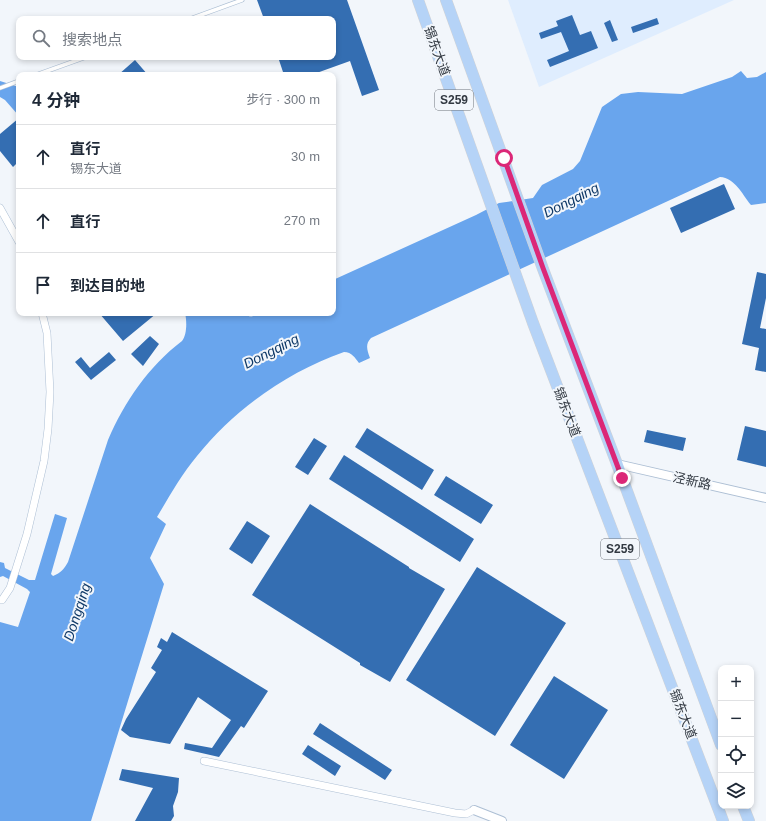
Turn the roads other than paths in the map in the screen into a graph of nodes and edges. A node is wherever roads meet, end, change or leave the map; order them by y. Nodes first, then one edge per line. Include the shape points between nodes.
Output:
1 (242, 0) edge
2 (418, 0) edge
3 (446, 0) edge
4 (198, 16) edge
5 (78, 60) edge
6 (44, 72) edge
7 (16, 82) edge
8 (0, 88) edge
9 (0, 208) edge
10 (16, 237) edge
11 (43, 316) edge
12 (617, 464) junction
13 (766, 498) edge
14 (0, 600) edge
15 (718, 737) edge
16 (204, 761) dead end
17 (744, 809) edge
18 (474, 810) joint
19 (502, 821) edge
20 (723, 821) edge
21 (749, 821) edge

1 - 4 lane
2 - 20 main road, 锡东大道 / S259 via 536,330
3 - 12 main road, 锡东大道 / S259
5 - 6 lane
7 - 8 lane
9 - 10 street
11 - 14 street via 47,333 50,392 44,461 27,534 10,588
12 - 13 street, 泾新路
12 - 15 main road, S259
16 - 18 street via 455,813 466,814
17 - 21 main road
18 - 19 street

